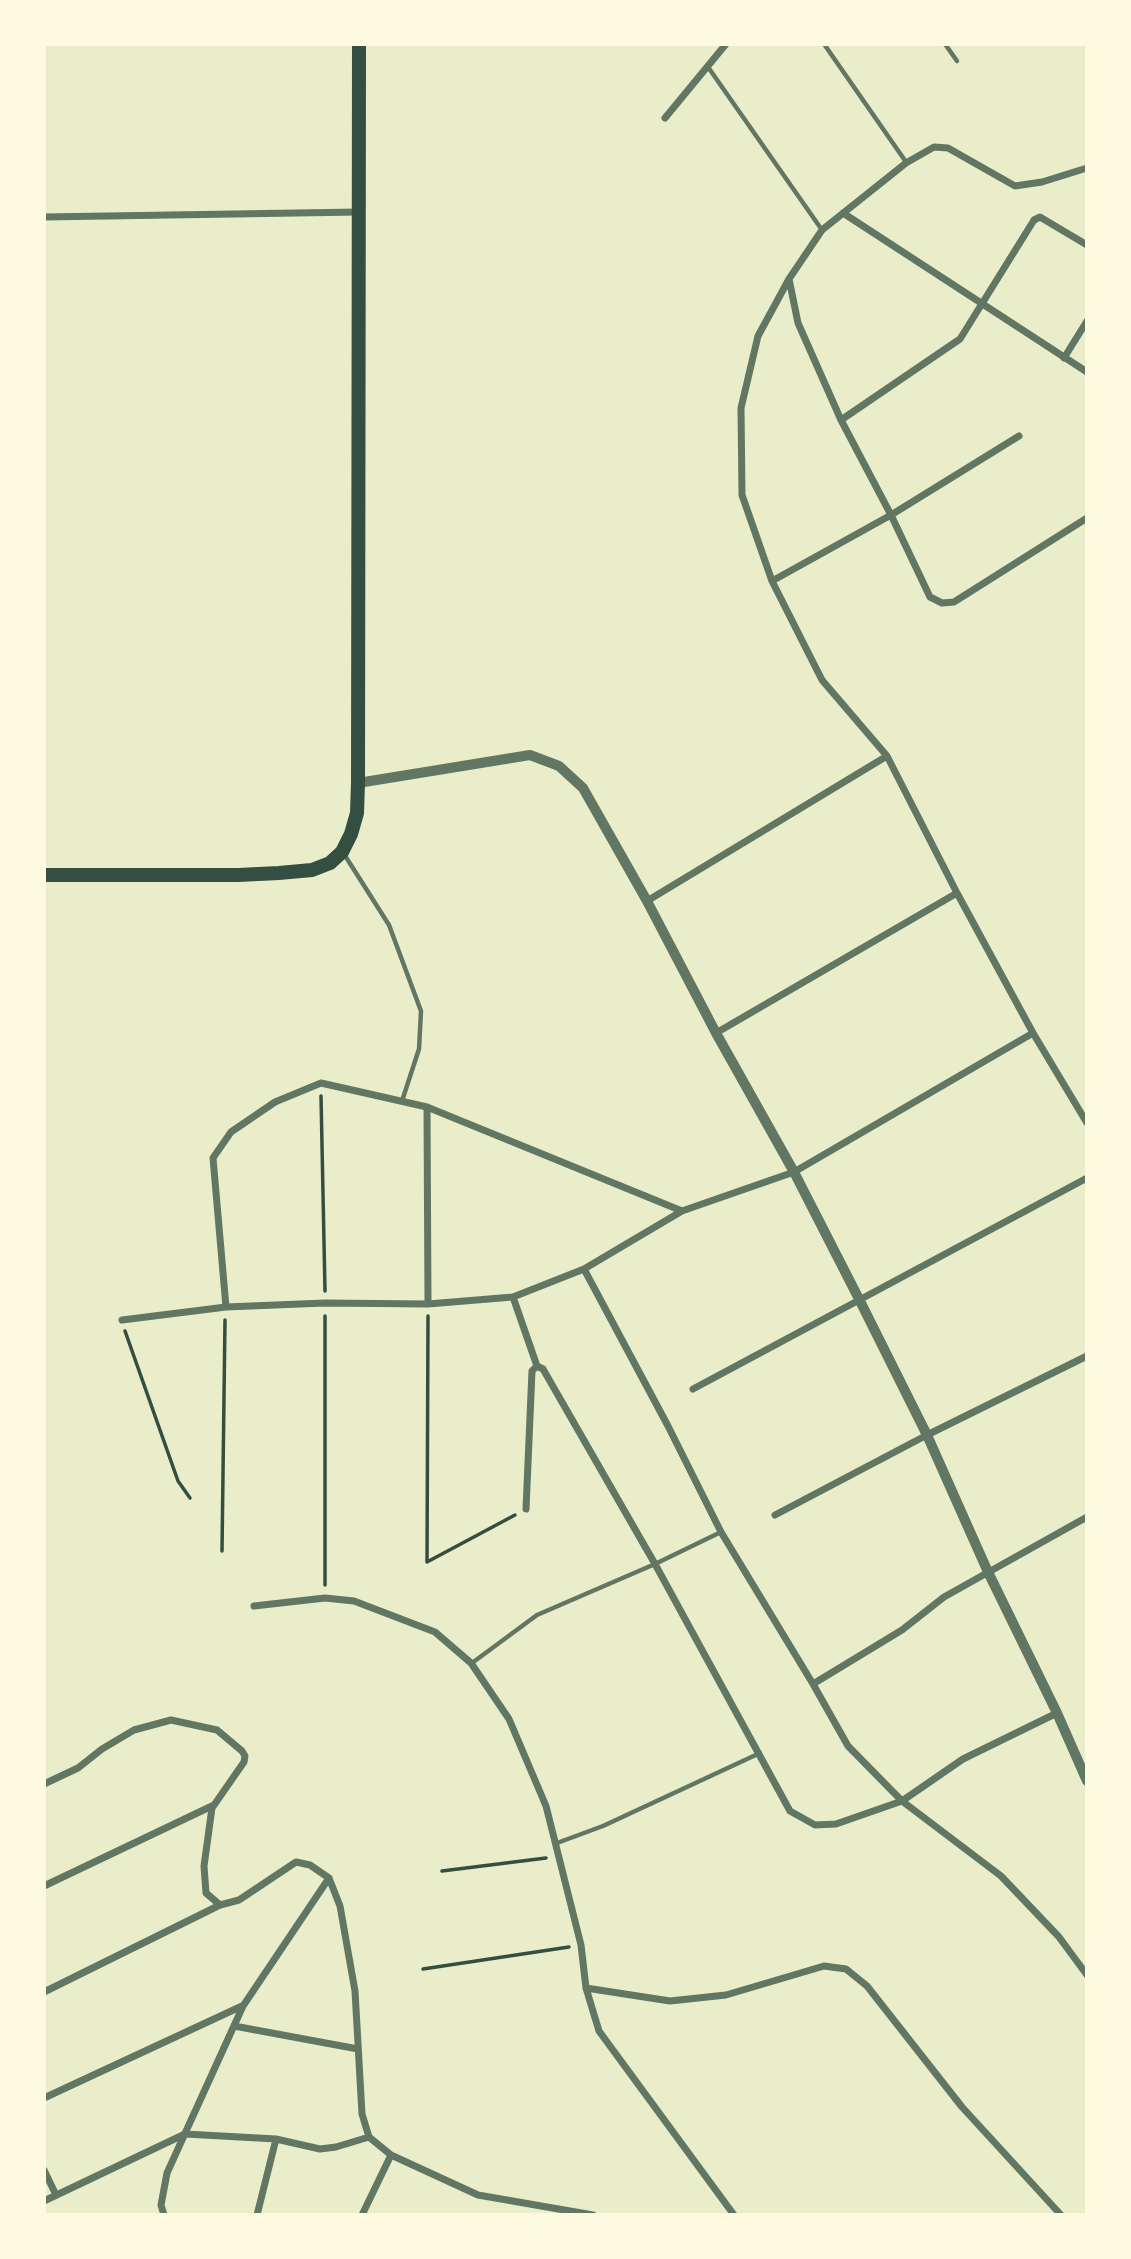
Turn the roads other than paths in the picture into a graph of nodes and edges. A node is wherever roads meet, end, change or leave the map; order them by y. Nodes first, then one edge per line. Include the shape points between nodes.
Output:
1 (359, 44) edge
2 (726, 44) edge
3 (824, 44) edge
4 (945, 44) edge
5 (957, 61) dead end
6 (708, 66) junction
7 (665, 118) dead end
8 (906, 163) junction
9 (1087, 168) edge
10 (359, 212) junction
11 (843, 213) junction
12 (44, 217) edge
13 (822, 230) junction
14 (1087, 245) edge
15 (789, 279) junction
16 (982, 303) junction
17 (1087, 321) edge
18 (1064, 358) junction
19 (1087, 372) edge
20 (841, 419) junction
21 (1019, 436) dead end
22 (891, 516) junction
23 (1087, 517) edge
24 (772, 581) junction
25 (887, 756) junction
26 (358, 783) junction
27 (342, 852) junction
28 (44, 875) edge
29 (957, 893) junction
30 (647, 901) junction
31 (716, 1033) junction
32 (1033, 1033) junction
33 (402, 1101) junction
34 (427, 1107) junction
35 (1087, 1123) edge
36 (794, 1172) junction
37 (1087, 1178) edge
38 (682, 1211) junction
39 (584, 1269) junction
40 (513, 1297) junction
41 (859, 1299) junction
42 (428, 1304) junction
43 (226, 1307) junction
44 (122, 1320) road end
45 (1087, 1356) edge
46 (537, 1366) junction
47 (694, 1389) dead end
48 (927, 1435) junction
49 (526, 1510) road end
50 (775, 1515) dead end
51 (1087, 1517) edge
52 (721, 1532) junction
53 (655, 1564) junction
54 (988, 1572) junction
55 (254, 1606) dead end
56 (471, 1663) junction
57 (813, 1684) junction
58 (1057, 1713) junction
59 (760, 1753) junction
60 (1087, 1782) edge
61 (44, 1784) edge
62 (902, 1801) junction
63 (215, 1804) junction
64 (557, 1843) junction
65 (329, 1878) junction
66 (44, 1886) edge
67 (220, 1905) junction
68 (1087, 1975) edge
69 (586, 1988) junction
70 (44, 1992) edge
71 (243, 2006) junction
72 (234, 2026) junction
73 (358, 2049) junction
74 (44, 2098) edge
75 (186, 2134) junction
76 (369, 2137) junction
77 (276, 2139) junction
78 (391, 2155) junction
79 (44, 2170) edge
80 (56, 2195) junction
81 (44, 2201) edge
82 (164, 2215) edge
83 (257, 2215) edge
84 (362, 2215) edge
85 (593, 2215) edge
86 (734, 2215) edge
87 (1060, 2215) edge

1 - 10 main road
2 - 6 street
3 - 8 lane
4 - 5 lane
6 - 7 street
6 - 13 lane
8 - 9 street via 934,147 948,148 1015,186
8 - 11 street
10 - 12 street
10 - 26 main road
11 - 13 street
11 - 16 street
13 - 15 street
14 - 16 street via 1037,218
15 - 20 street via 798,323
15 - 24 street via 758,336 741,408 742,495
16 - 18 street
16 - 20 street via 960,339
17 - 18 street
18 - 19 street
20 - 22 street
21 - 22 street
22 - 23 street via 930,597 942,603 954,602
22 - 24 street
24 - 25 street via 822,680
25 - 29 street
25 - 30 street
26 - 27 main road via 357,813
26 - 30 street via 530,755 559,766 583,788
27 - 28 main road via 312,870 279,873
27 - 33 lane via 389,925 421,1011 419,1049
29 - 31 street
29 - 32 street
30 - 31 street
31 - 36 street
32 - 35 street
32 - 36 street
33 - 34 street
33 - 43 street via 321,1083 275,1102 231,1132 213,1158
34 - 38 street
34 - 42 street
36 - 38 street
36 - 41 street
37 - 41 street
38 - 39 street
39 - 40 street
39 - 52 street
40 - 42 street
40 - 46 street
41 - 47 street
41 - 48 street
42 - 43 street
43 - 44 street
45 - 48 street
46 - 49 street via 532,1371
46 - 53 street via 543,1369
48 - 50 street
48 - 54 street
51 - 54 street
52 - 53 lane
52 - 57 street
53 - 56 lane via 537,1615
53 - 59 street
54 - 57 street
54 - 58 street
55 - 56 street via 325,1598 354,1601 435,1632
56 - 64 street via 509,1719
57 - 62 street via 848,1746
58 - 60 street
58 - 62 street via 963,1759
59 - 62 street via 790,1811 815,1825 836,1824
59 - 64 lane
61 - 63 street via 78,1768 134,1730 171,1720 217,1730 245,1756
62 - 68 street via 1001,1876 1059,1937
63 - 66 street
63 - 67 street via 204,1866 206,1892
64 - 69 street via 581,1945
65 - 67 street via 296,1862 239,1900
65 - 71 street
65 - 73 street via 341,1906 355,1992
67 - 70 street
69 - 86 street via 599,2031
69 - 87 street via 670,2001 726,1994 824,1966 846,1969 867,1986 962,2107
71 - 72 street
71 - 74 street
72 - 73 street
72 - 75 street
73 - 76 street via 362,2114
75 - 77 street
75 - 80 street
75 - 82 street via 167,2173
76 - 77 street via 320,2149
76 - 78 street
77 - 83 street
78 - 84 street
78 - 85 street via 478,2195
79 - 80 street
80 - 81 street

